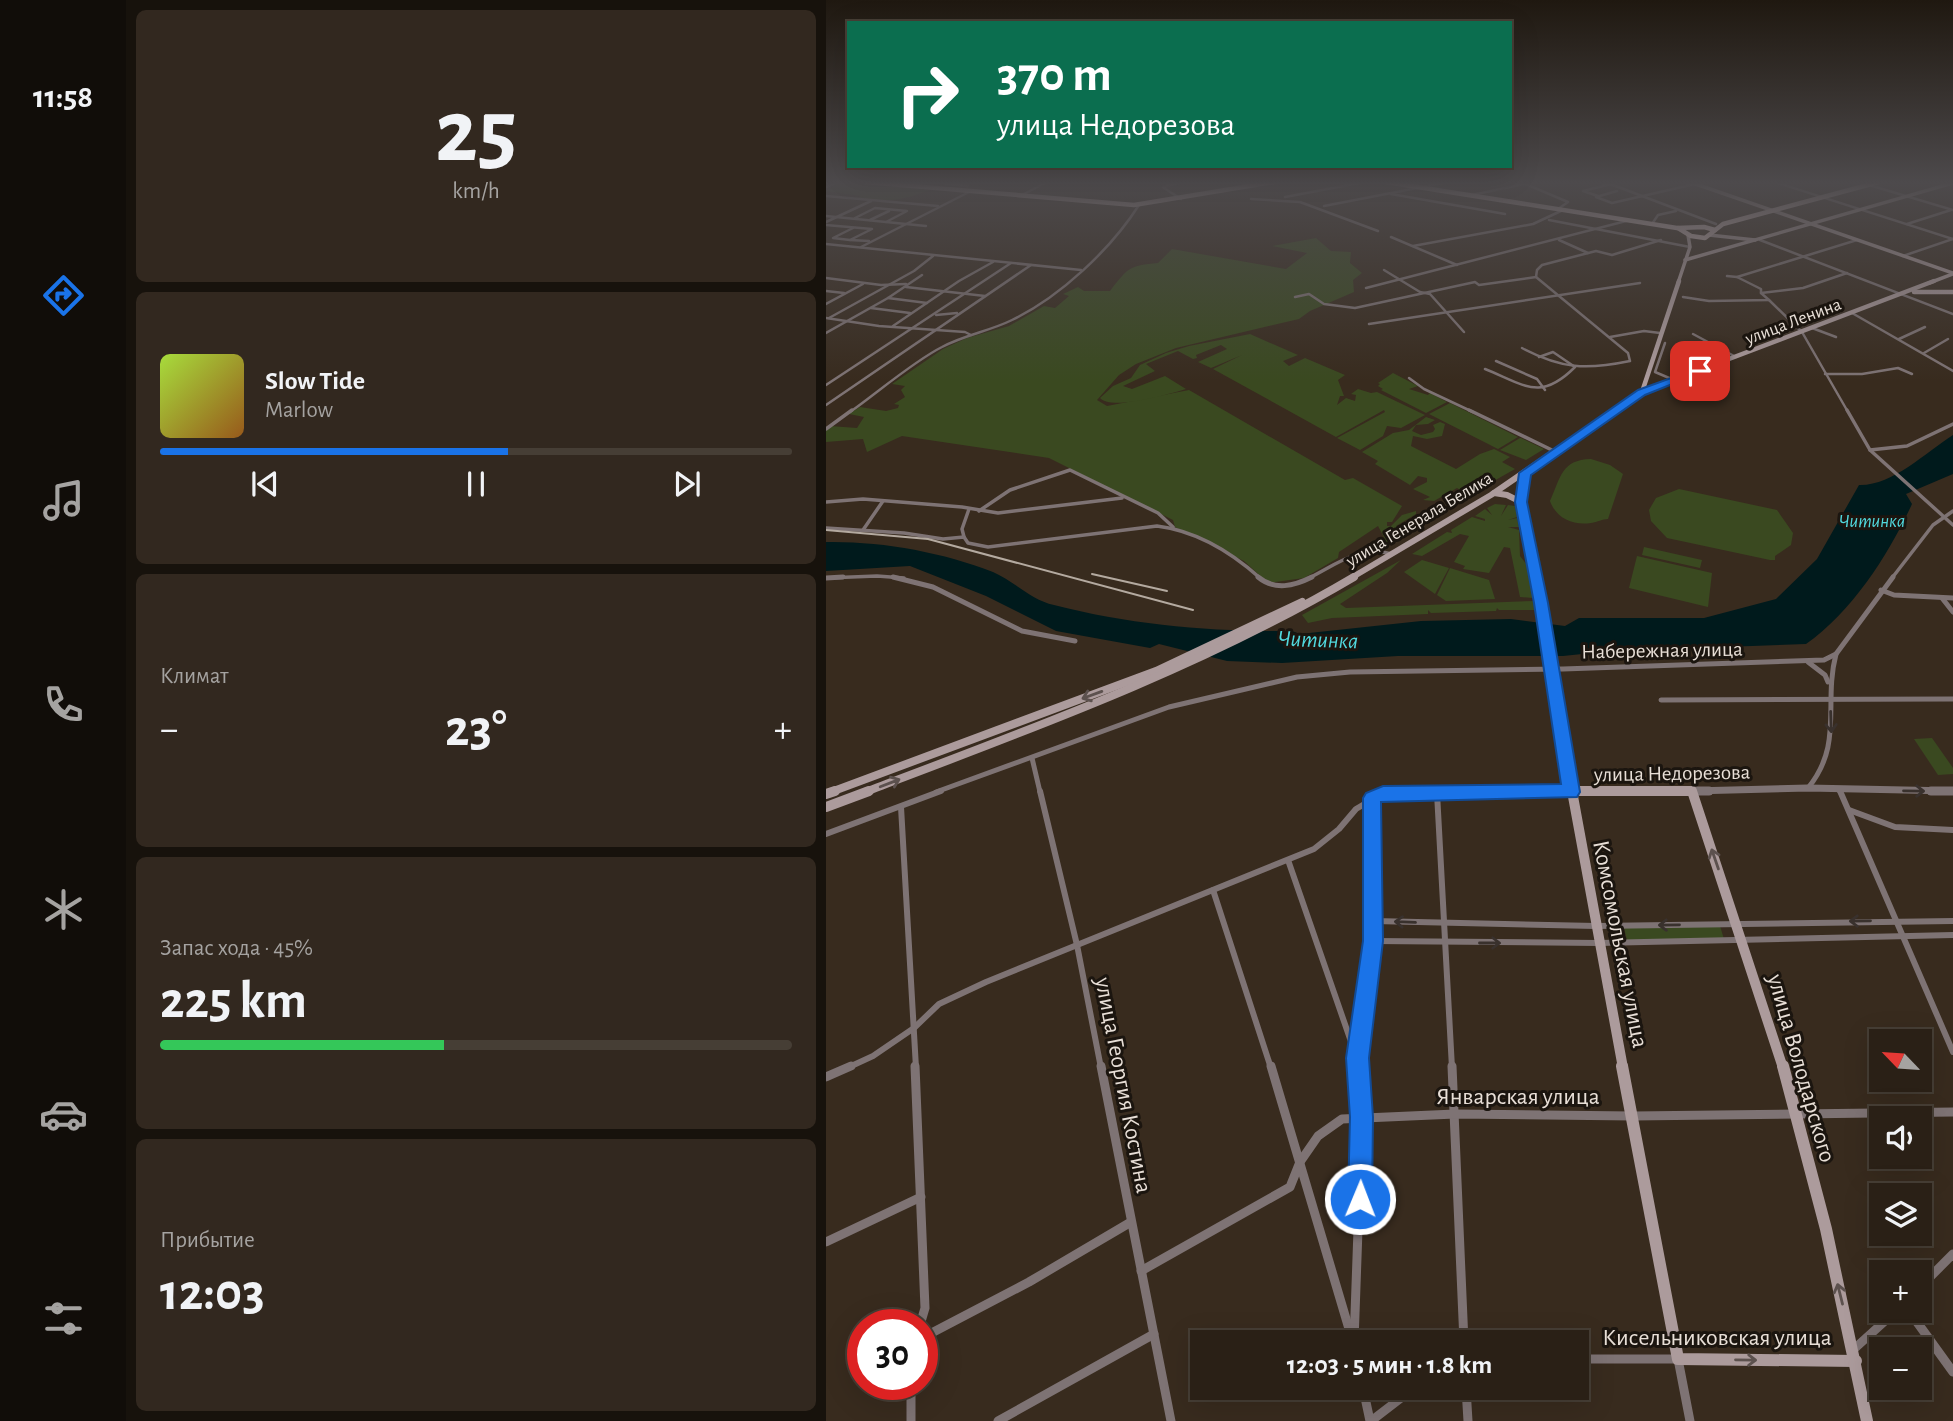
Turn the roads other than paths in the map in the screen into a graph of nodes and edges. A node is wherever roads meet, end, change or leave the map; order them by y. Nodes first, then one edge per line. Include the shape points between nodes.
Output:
1 (862, 248) edge
2 (1103, 248) edge
3 (1418, 248) edge
4 (1522, 248) edge
5 (1578, 248) edge
6 (1582, 248) edge
7 (1636, 248) edge
8 (1689, 248) edge
9 (1732, 248) edge
10 (1782, 248) edge
11 (1828, 248) edge
12 (1881, 248) edge
13 (1926, 248) edge
14 (1596, 251) junction
15 (1588, 253) junction
16 (933, 256) junction
17 (1802, 256) junction
18 (1903, 256) junction
19 (1685, 260) junction
20 (993, 262) junction
21 (1011, 263) junction
22 (1031, 265) junction
23 (1457, 265) junction
24 (1081, 270) junction
25 (1384, 270) dead end
26 (1847, 274) junction
27 (1953, 274) edge
28 (922, 275) dead end
29 (1727, 276) dead end
30 (1536, 277) junction
31 (1737, 277) junction
32 (827, 279) edge
33 (1400, 280) junction
34 (865, 283) junction
35 (1640, 283) dead end
36 (885, 285) junction
37 (906, 286) junction
38 (1366, 288) dead end
39 (826, 291) edge
40 (1908, 291) junction
41 (945, 292) junction
42 (1953, 292) edge
43 (845, 293) junction
44 (1425, 293) junction
45 (1760, 293) junction
46 (964, 294) junction
47 (1902, 294) junction
48 (985, 296) junction
49 (1559, 296) junction
50 (1295, 297) dead end
51 (1684, 297) dead end
52 (888, 298) junction
53 (1769, 300) junction
54 (928, 303) junction
55 (826, 304) edge
56 (871, 308) junction
57 (1446, 312) junction
58 (960, 313) junction
59 (1852, 313) junction
60 (911, 314) junction
61 (935, 314) junction
62 (1953, 314) edge
63 (826, 319) edge
64 (850, 321) junction
65 (1369, 324) dead end
66 (892, 326) junction
67 (1925, 327) dead end
68 (912, 328) junction
69 (1812, 328) junction
70 (936, 329) junction
71 (986, 330) junction
72 (959, 331) junction
73 (965, 332) junction
74 (1464, 332) dead end
75 (1802, 332) junction
76 (827, 333) edge
77 (1660, 333) junction
78 (1693, 334) dead end
79 (971, 335) junction
80 (1610, 337) junction
81 (1836, 337) dead end
82 (1948, 338) dead end
83 (1899, 339) junction
84 (957, 340) junction
85 (1665, 343) dead end
86 (1522, 348) dead end
87 (1924, 353) junction
88 (1539, 357) junction
89 (1736, 357) junction
90 (1496, 361) dead end
91 (1575, 368) junction
92 (1485, 369) dead end
93 (1952, 369) edge
94 (1647, 372) junction
95 (1825, 374) junction
96 (1912, 374) dead end
97 (1409, 378) dead end
98 (1671, 381) junction
99 (826, 386) edge
100 (1545, 390) junction
101 (1642, 393) junction
102 (826, 405) edge
103 (1953, 424) edge
104 (827, 426) edge
105 (1870, 450) junction
106 (1556, 452) junction
107 (1877, 457) joint
108 (1525, 473) junction
109 (1494, 494) junction
110 (1122, 498) junction
111 (883, 501) junction
112 (826, 502) edge
113 (1521, 502) junction
114 (1930, 505) joint
115 (969, 509) junction
116 (979, 511) junction
117 (1953, 511) edge
118 (1942, 518) junction
119 (1953, 525) edge
120 (1173, 527) junction
121 (826, 528) edge
122 (863, 530) junction
123 (964, 537) junction
124 (1392, 554) junction
125 (826, 578) edge
126 (1881, 590) junction
127 (1942, 598) junction
128 (1953, 598) edge
129 (1953, 612) edge
130 (1075, 641) dead end
131 (1836, 654) junction
132 (1808, 662) junction
133 (1551, 666) junction
134 (1158, 674) junction
135 (1829, 685) junction
136 (1830, 699) junction
137 (1953, 699) edge
138 (1661, 700) dead end
139 (948, 749) junction
140 (1032, 758) junction
141 (950, 760) junction
142 (1808, 789) junction
143 (1839, 789) junction
144 (1692, 791) junction
145 (1953, 791) edge
146 (1571, 792) junction
147 (1437, 793) junction
148 (826, 794) edge
149 (1372, 798) junction
150 (826, 807) edge
151 (901, 807) junction
152 (1849, 810) junction
153 (1953, 830) edge
154 (826, 834) edge
155 (1288, 860) junction
156 (1213, 890) junction
157 (1374, 920) junction
158 (1894, 921) junction
159 (1953, 921) edge
160 (1446, 923) junction
161 (1737, 924) junction
162 (1596, 926) junction
163 (1953, 935) edge
164 (1902, 936) junction
165 (1743, 939) junction
166 (1373, 941) junction
167 (1446, 943) junction
168 (1599, 943) junction
169 (1077, 946) junction
170 (914, 1028) junction
171 (1953, 1052) edge
172 (1357, 1058) junction
173 (826, 1077) edge
174 (1953, 1112) edge
175 (1455, 1114) junction
176 (1797, 1115) junction
177 (1633, 1116) junction
178 (1362, 1117) junction
179 (1300, 1162) junction
180 (921, 1197) junction
181 (1131, 1222) junction
182 (826, 1242) edge
183 (1953, 1254) edge
184 (1141, 1271) junction
185 (1932, 1275) edge
186 (925, 1309) edge
187 (1885, 1323) edge
188 (1918, 1323) edge
189 (938, 1330) edge
190 (1349, 1330) edge
191 (1354, 1330) edge
192 (1464, 1330) edge
193 (1154, 1334) junction
194 (1855, 1355) junction
195 (1589, 1359) edge
196 (1678, 1359) junction
197 (1953, 1372) edge
198 (911, 1400) edge
199 (1366, 1400) edge
200 (1398, 1400) edge
201 (1467, 1400) edge
202 (911, 1421) edge
203 (998, 1421) edge
204 (1171, 1421) edge
205 (1370, 1421) edge
206 (1468, 1421) edge
207 (1690, 1421) edge
208 (1867, 1421) edge

1 - 16 street
2 - 24 street
3 - 23 street
4 - 23 street
5 - 15 street
6 - 14 street
7 - 14 street via 1612,256
8 - 19 main road
9 - 19 main road
10 - 17 street
11 - 17 street
12 - 18 main road
13 - 18 street
14 - 15 street
15 - 30 street via 1542,265
16 - 20 street
16 - 36 street
17 - 26 street
17 - 31 street
18 - 27 main road
19 - 77 main road
20 - 21 street
20 - 41 street
21 - 22 street
21 - 46 street
22 - 24 street
22 - 48 street
23 - 33 street
24 - 71 street via 1037,307
25 - 33 street
26 - 45 street via 1803,288
26 - 47 street
27 - 40 main road, улица Ленина
28 - 37 street
29 - 31 street
30 - 44 street via 1475,282
30 - 49 street
31 - 45 street via 1761,289
32 - 34 street
33 - 38 street
33 - 44 street
34 - 36 street
34 - 43 street
35 - 49 street
36 - 37 street
36 - 63 street
37 - 41 street
37 - 52 street
39 - 43 street
40 - 42 main road
40 - 47 main road, улица Ленина
41 - 46 street
41 - 54 street
43 - 55 street
44 - 50 street via 1347,308 1321,303 1309,294
44 - 57 street
45 - 53 street
46 - 48 street
46 - 61 street
47 - 59 main road, улица Ленина
47 - 62 street
48 - 58 street
49 - 57 street
49 - 80 street
51 - 53 street
52 - 54 street
52 - 56 street
53 - 75 street
54 - 60 street
56 - 60 street
56 - 64 street
57 - 65 street
57 - 74 street
58 - 61 street
58 - 70 street
59 - 69 main road, улица Ленина
59 - 83 street
60 - 66 street
61 - 68 street
63 - 64 street
64 - 66 street
64 - 76 street
66 - 68 street
67 - 83 street
68 - 70 street
68 - 99 street
69 - 75 main road, улица Ленина
69 - 81 street
70 - 72 street
70 - 102 street
71 - 73 street
71 - 79 street
72 - 73 street
72 - 84 street
73 - 79 street
75 - 89 main road, улица Ленина
75 - 95 street
77 - 80 street
77 - 94 main road
78 - 89 street
79 - 84 street
80 - 91 street via 1628,353 1630,361
82 - 87 street
83 - 87 street
84 - 104 street
85 - 98 street via 1656,372
86 - 88 street
87 - 93 street
88 - 91 street
88 - 91 street via 1553,352
89 - 98 main road, улица Ленина
90 - 100 street via 1537,379
91 - 100 street
92 - 100 street
94 - 98 street
94 - 101 main road
95 - 96 street via 1898,368
95 - 105 street
97 - 106 street
98 - 101 main road, улица Ленина
101 - 106 main road, улица Генерала Белика
103 - 105 street via 1907,446
105 - 107 street
106 - 108 main road, улица Генерала Белика
107 - 114 street
108 - 109 main road, улица Генерала Белика
108 - 113 main road, Комсомольская улица
109 - 113 main road
109 - 124 main road, улица Генерала Белика
110 - 116 street via 1011,512
110 - 116 street via 1070,470 1028,482
110 - 120 street via 1158,513
111 - 112 street
111 - 115 street
111 - 122 street
113 - 133 main road, Комсомольская улица
114 - 118 street
115 - 116 street
115 - 123 street
117 - 118 street
118 - 119 street
118 - 126 street
120 - 123 street via 988,547
120 - 124 street via 1229,554 1277,587 1309,579 1362,550
121 - 122 street
122 - 123 street
124 - 134 main road, улица Генерала Белика via 1328,592
125 - 130 street via 909,579 964,601 1008,626
126 - 127 street
126 - 131 street
127 - 128 street
127 - 129 street
131 - 132 street, Набережная улица
131 - 135 street
132 - 133 street, Набережная улица
132 - 135 street via 1825,675
133 - 140 street, Набережная улица via 1297,677 1169,707
133 - 146 main road, Комсомольская улица
134 -> 139 main road, улица Генерала Белика
134 - 141 main road, улица Генерала Белика
135 - 136 street
136 - 137 street
136 - 138 street
136 -> 142 street via 1829,759
139 - 141 main road
139 - 148 main road, улица Генерала Белика
140 - 151 street
140 - 169 street, улица Георгия Костина
150 -> 141 main road, улица Генерала Белика
142 - 143 street, улица Недорезова
142 - 144 street, улица Недорезова
143 -> 145 street, улица Недорезова
143 - 152 street
144 - 146 main road, улица Недорезова
161 -> 144 main road, улица Володарского
146 - 147 street, улица Недорезова
146 - 162 main road, Комсомольская улица
147 - 149 street, улица Недорезова via 1383,793
147 - 160 street
149 - 155 street via 1314,849
149 - 157 street
151 - 154 street
151 - 170 street
152 - 153 street via 1895,827
152 - 158 street
155 - 156 street
155 - 172 street
156 - 169 street
156 - 179 street
160 -> 157 street
157 - 166 street
158 - 159 street
158 -> 161 street
158 - 164 street
160 - 162 street
160 - 167 street
161 -> 162 street
161 - 165 main road, улица Володарского
162 - 168 main road, Комсомольская улица
163 - 164 street
164 - 165 street
164 - 171 street
165 - 168 street
165 - 176 main road, улица Володарского
166 - 167 street
166 - 172 street
167 -> 168 street
167 - 175 street
168 - 177 main road, Комсомольская улица
169 - 170 street via 939,1004
169 - 181 street, улица Георгия Костина
170 - 173 street via 873,1056
170 - 180 street
172 - 178 street
174 - 176 street, Январская улица
175 - 177 street, Январская улица
175 - 178 street, Январская улица
175 - 192 street
176 - 177 street, Январская улица
194 -> 176 main road, улица Володарского
177 - 196 main road, Комсомольская улица
178 - 179 street, Январская улица via 1342,1119 1318,1136
178 - 191 street
179 - 184 street, Январская улица via 1290,1187
179 - 190 street
180 - 182 street
180 - 186 street
181 - 184 street, улица Георгия Костина
181 - 189 street
183 - 185 street
184 - 193 street, улица Георгия Костина
187 - 194 street
188 - 197 street
193 - 203 street
193 - 204 street, улица Георгия Костина
196 -> 194 main road, Кисельниковская улица
194 - 208 main road, улица Володарского
195 - 196 street, Кисельниковская улица
196 - 207 street, Комсомольская улица
198 - 202 street
199 - 205 street
200 - 205 street
201 - 206 street

